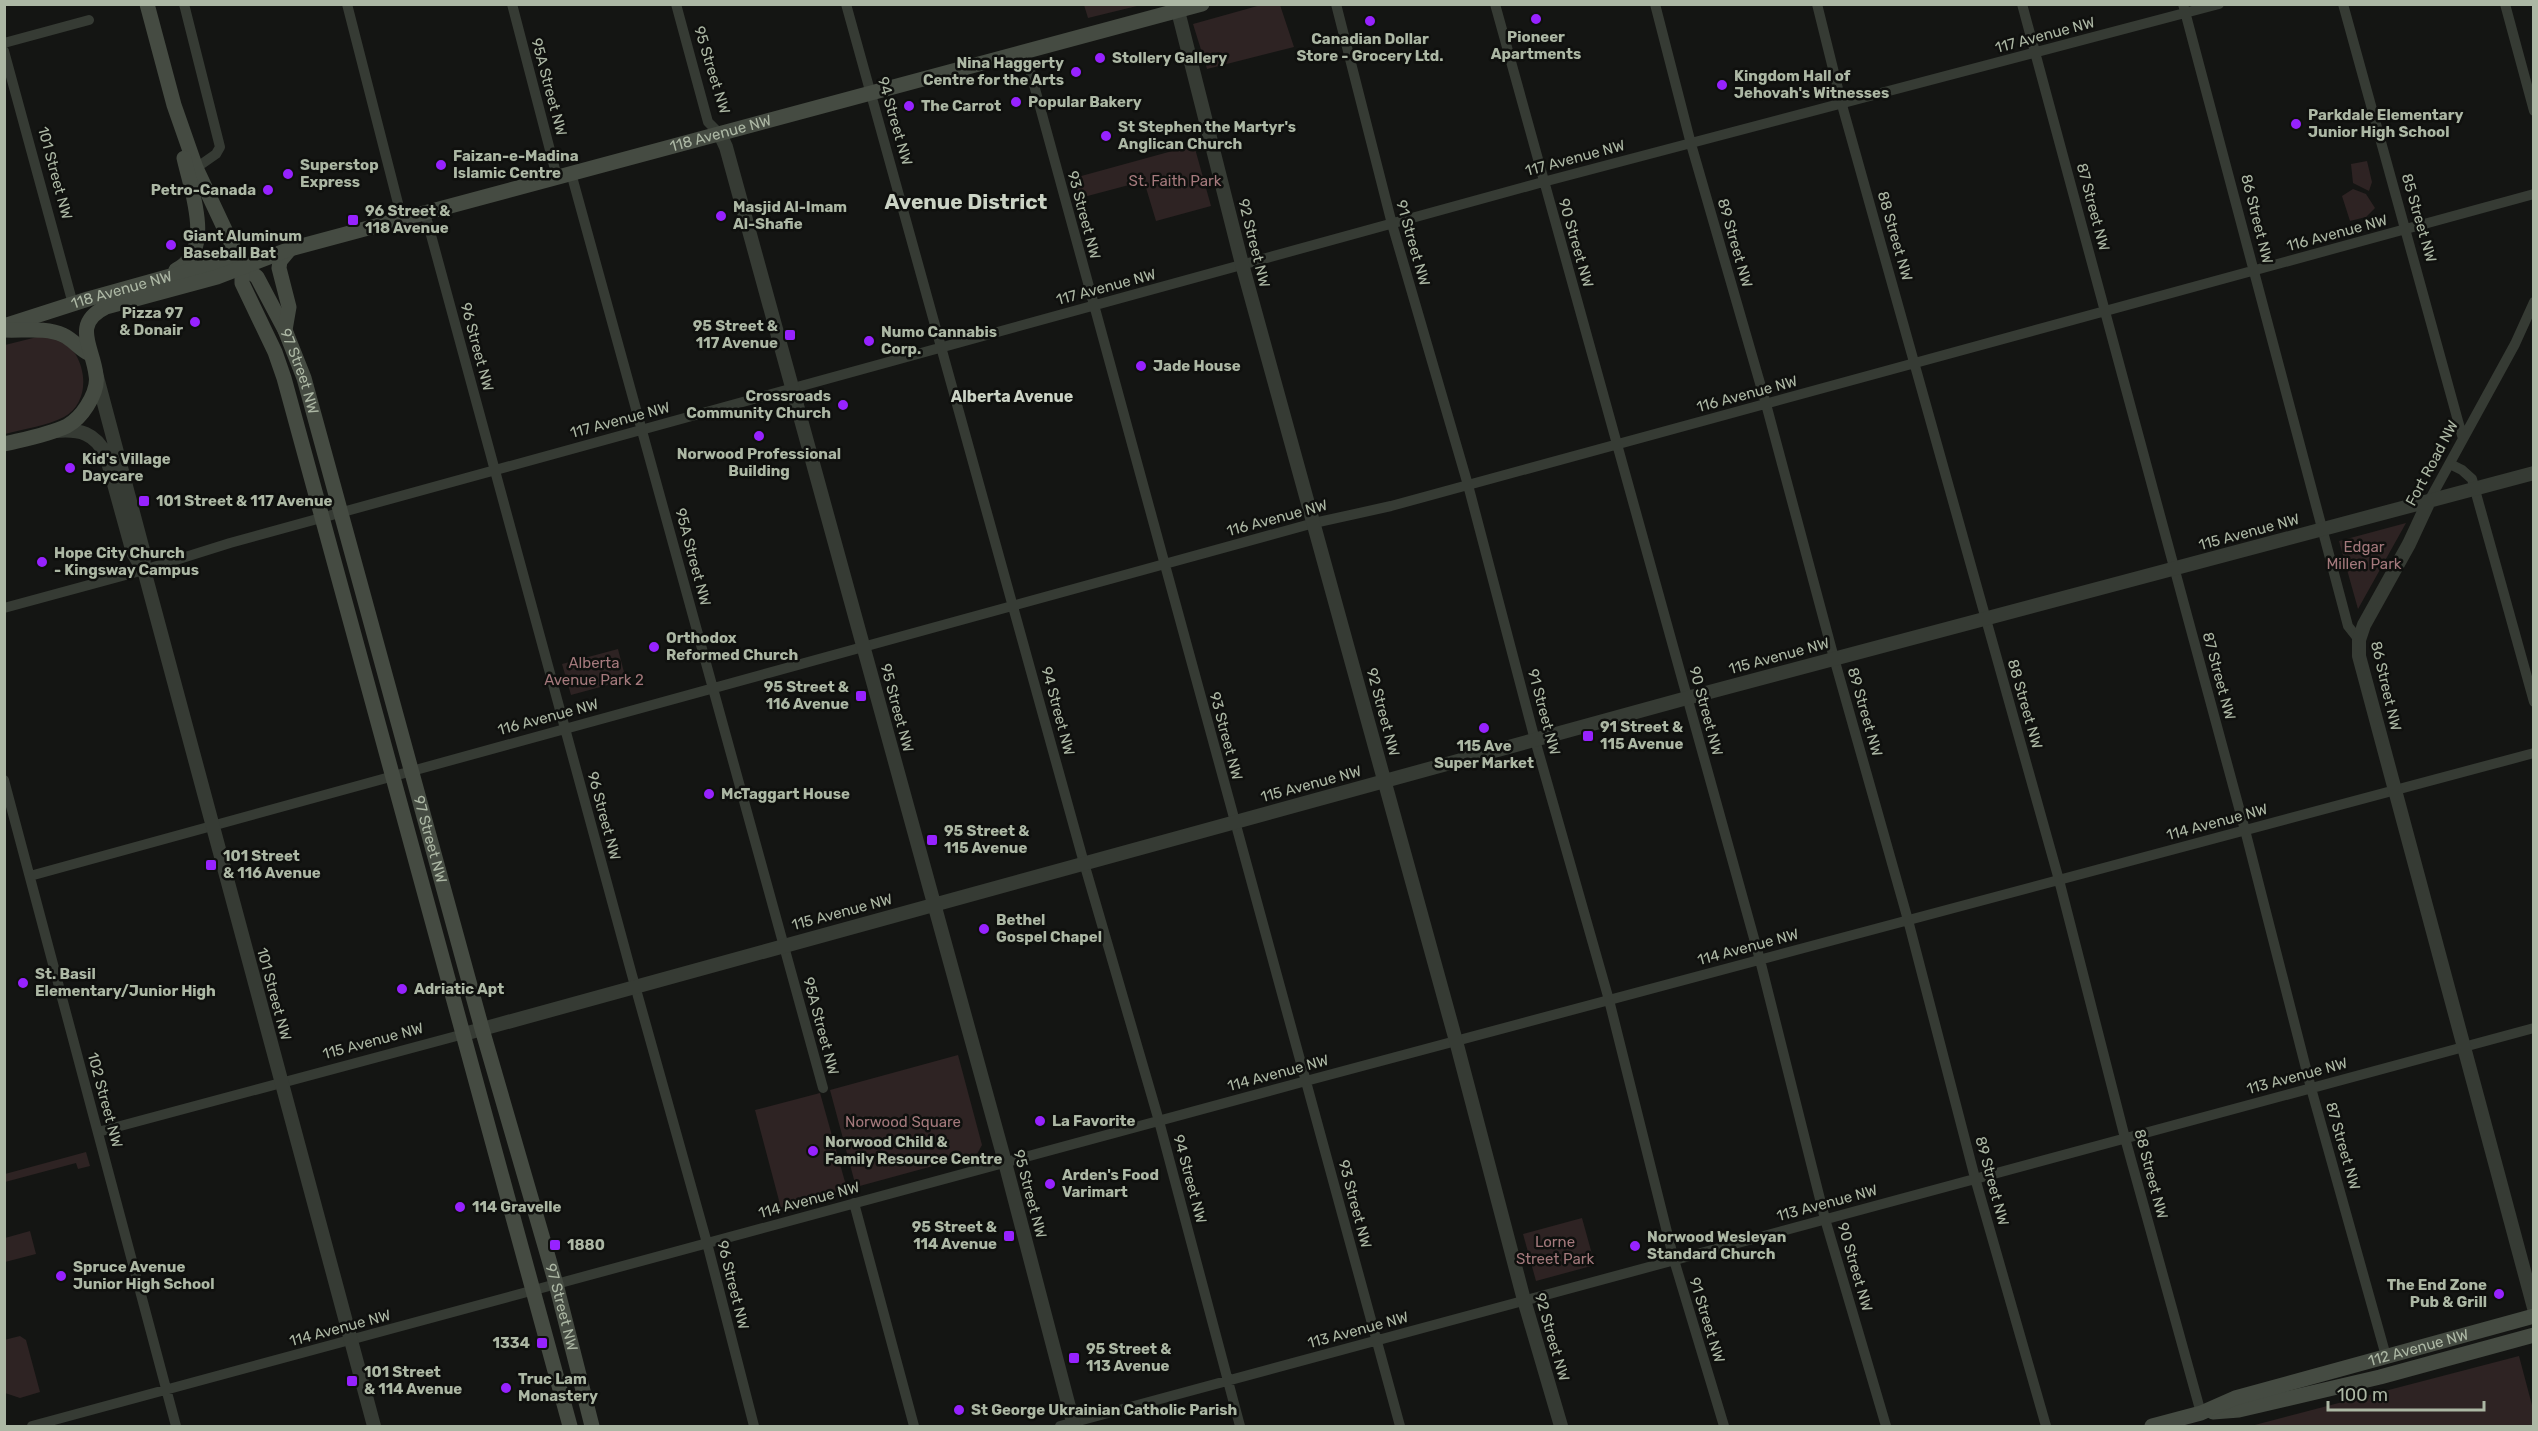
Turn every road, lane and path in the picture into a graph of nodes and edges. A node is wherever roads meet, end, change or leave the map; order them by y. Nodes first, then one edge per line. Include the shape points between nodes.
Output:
1 (184, 4) edge
2 (347, 4) edge
3 (512, 4) edge
4 (675, 4) edge
5 (846, 4) edge
6 (1202, 4) edge
7 (1336, 4) edge
8 (1495, 4) edge
9 (1655, 4) edge
10 (1818, 4) edge
11 (2022, 4) edge
12 (2219, 4) edge
13 (2343, 4) edge
14 (2505, 4) edge
15 (150, 5) edge
16 (1178, 8) edge
17 (2184, 9) edge
18 (89, 20) dead end
19 (4, 43) edge
20 (4, 51) edge
21 (1025, 52) junction
22 (2035, 52) junction
23 (871, 93) junction
24 (174, 105) junction
25 (1842, 105) junction
26 (2534, 111) edge
27 (720, 134) junction
28 (1691, 144) junction
29 (196, 168) junction
30 (564, 175) junction
31 (1543, 182) junction
32 (2534, 194) edge
33 (425, 213) junction
34 (402, 219) junction
35 (1392, 224) junction
36 (2407, 230) junction
37 (290, 249) junction
38 (1242, 264) junction
39 (242, 266) junction
40 (2253, 270) junction
41 (155, 279) junction
42 (2534, 302) edge
43 (73, 304) junction
44 (1093, 306) junction
45 (2106, 312) junction
46 (4, 326) edge
47 (4, 330) edge
48 (285, 330) junction
49 (942, 348) junction
50 (90, 354) junction
51 (1915, 364) junction
52 (97, 377) junction
53 (792, 388) junction
54 (1766, 404) junction
55 (642, 429) junction
56 (54, 431) junction
57 (2463, 440) junction
58 (4, 444) edge
59 (1618, 444) junction
60 (2450, 464) junction
61 (496, 470) junction
62 (2534, 473) edge
63 (1468, 485) junction
64 (2474, 489) junction
65 (2429, 501) junction
66 (340, 513) junction
67 (322, 518) junction
68 (1314, 523) junction
69 (2322, 530) junction
70 (1164, 564) junction
71 (2175, 569) junction
72 (144, 570) junction
73 (1013, 605) junction
74 (4, 608) edge
75 (1986, 618) junction
76 (2359, 640) junction
77 (863, 646) junction
78 (1834, 658) junction
79 (713, 687) junction
80 (1687, 698) junction
81 (2534, 702) edge
82 (564, 728) junction
83 (1535, 740) junction
84 (2534, 753) edge
85 (412, 770) junction
86 (393, 775) junction
87 (1385, 781) junction
88 (5, 786) edge
89 (2395, 790) junction
90 (1234, 822) junction
91 (212, 825) junction
92 (2245, 830) junction
93 (1084, 863) junction
94 (30, 876) junction
95 (2059, 880) junction
96 (934, 904) junction
97 (1908, 920) junction
98 (784, 945) junction
99 (1760, 960) junction
100 (635, 986) junction
101 (1609, 1000) junction
102 (2534, 1028) edge
103 (482, 1029) junction
104 (464, 1034) junction
105 (1456, 1041) junction
106 (2463, 1047) junction
107 (1306, 1081) junction
108 (281, 1082) junction
109 (823, 1088) dead end
110 (2311, 1088) junction
111 (1159, 1121) junction
112 (98, 1132) junction
113 (2125, 1138) junction
114 (1005, 1162) junction
115 (1976, 1178) junction
116 (854, 1203) junction
117 (1826, 1219) junction
118 (707, 1243) junction
119 (1674, 1260) junction
120 (556, 1284) junction
121 (534, 1290) junction
122 (1524, 1300) junction
123 (2534, 1308) edge
124 (2534, 1316) edge
125 (2534, 1335) edge
126 (352, 1341) junction
127 (1375, 1341) junction
128 (2386, 1356) junction
129 (1227, 1381) junction
130 (166, 1390) junction
131 (2201, 1413) junction
132 (1069, 1425) edge
133 (32, 1426) edge
134 (176, 1426) edge
135 (374, 1426) edge
136 (570, 1426) edge
137 (592, 1426) edge
138 (754, 1426) edge
139 (914, 1426) edge
140 (1240, 1426) edge
141 (1400, 1426) edge
142 (1561, 1426) edge
143 (1724, 1426) edge
144 (1886, 1426) edge
145 (2046, 1426) edge
146 (2152, 1426) edge

1 - 29 street via 220,147
2 - 34 street
3 - 30 street, 95A Street NW
4 - 27 street, 95 Street NW via 708,122
5 - 23 street, 94 Street NW
6 - 16 main road, 118 Avenue NW
7 - 35 street, 91 Street NW
8 - 31 street, 90 Street NW
9 - 28 street, 89 Street NW
10 - 25 street, 88 Street NW
11 - 22 street, 87 Street NW
12 - 17 street, 117 Avenue NW
13 - 36 street, 85 Street NW
14 - 26 street
15 - 24 main road, 97 Street NW
16 - 21 main road, 118 Avenue NW
16 - 38 street, 92 Street NW
17 - 22 street, 117 Avenue NW
17 - 40 street, 86 Street NW
18 - 19 street
20 - 43 street, 101 Street NW
21 - 23 main road, 118 Avenue NW
21 - 44 street, 93 Street NW
22 - 25 street, 117 Avenue NW
22 - 45 street, 87 Street NW
23 - 27 main road, 118 Avenue NW
23 - 49 street, 94 Street NW
24 - 29 main road, 97 Street NW
24 - 41 main road via 198,237 190,260 183,267
25 - 28 street, 117 Avenue NW
25 - 51 street, 88 Street NW
27 - 30 main road, 118 Avenue NW
27 - 53 street, 95 Street NW
28 - 31 street, 117 Avenue NW
28 - 54 street, 89 Street NW
29 - 39 main road, 97 Street NW
30 - 33 main road, 118 Avenue NW
30 - 55 street, 95A Street NW
31 - 35 street, 117 Avenue NW
31 - 59 street, 90 Street NW
32 - 36 street, 116 Avenue NW
33 - 34 main road, 118 Avenue NW
33 - 61 street, 96 Street NW
34 - 37 main road, 118 Avenue NW
35 - 38 street, 117 Avenue NW
35 - 63 street, 91 Street NW
36 - 40 street, 116 Avenue NW
36 - 57 street, 85 Street NW
37 - 39 main road, 118 Avenue NW
37 - 48 main road via 279,268 289,307
38 - 44 street, 117 Avenue NW
38 - 68 street, 92 Street NW
39 - 41 main road, 118 Avenue NW via 217,263
39 - 48 main road, 97 Street NW via 257,277
39 - 50 main road, 118 Avenue NW via 217,277 95,312 86,330
39 - 67 main road, 97 Street NW via 242,283 284,378
40 - 45 street, 116 Avenue NW
40 - 69 street, 86 Street NW
41 - 43 main road, 118 Avenue NW
42 - 57 street, Fort Road NW
43 - 46 main road, 118 Avenue NW
44 - 49 street, 117 Avenue NW
44 - 70 street, 93 Street NW
45 - 51 street, 116 Avenue NW
45 - 71 street, 87 Street NW
47 - 50 main road via 52,331
48 - 66 main road, 97 Street NW via 304,378
49 - 53 street, 117 Avenue NW
49 - 73 street, 94 Street NW
50 - 52 main road, 118 Avenue NW
51 - 54 street, 116 Avenue NW
51 - 75 street, 88 Street NW
52 - 56 main road via 84,412
52 - 72 street, 101 Street NW via 143,550
53 - 55 street, 117 Avenue NW
53 - 77 street, 95 Street NW
54 - 59 street, 116 Avenue NW
54 - 78 street, 89 Street NW
55 - 61 street, 117 Avenue NW
55 - 79 street, 95A Street NW
56 - 58 main road
56 - 72 street, 101 Street NW via 80,431 101,446 133,553
57 - 60 street, Fort Road NW
59 - 63 street, 116 Avenue NW
59 - 80 street, 90 Street NW
60 - 64 street via 2468,474
60 - 65 street, Fort Road NW
61 - 66 street, 117 Avenue NW
61 - 82 street, 96 Street NW
62 - 64 street, 115 Avenue NW
63 - 68 street, 116 Avenue NW
63 - 83 street, 91 Street NW
64 - 65 street, 115 Avenue NW
64 - 81 street
65 - 69 street, 115 Avenue NW
65 - 76 street, Fort Road NW
66 - 67 street, 117 Avenue NW
66 - 85 main road, 97 Street NW
67 - 72 street, 117 Avenue NW
67 - 86 main road, 97 Street NW
68 - 70 street, 116 Avenue NW
68 - 87 street, 92 Street NW
69 - 71 street, 115 Avenue NW
69 - 76 street, 86 Street NW via 2348,626
70 - 73 street, 116 Avenue NW
70 - 90 street, 93 Street NW
71 - 75 street, 115 Avenue NW
71 - 92 street, 87 Street NW
72 - 74 street, 117 Avenue NW
72 - 91 street, 101 Street NW
73 - 77 street, 116 Avenue NW
73 - 93 street, 94 Street NW
75 - 78 street, 115 Avenue NW
75 - 95 street, 88 Street NW
76 - 89 street, 86 Street NW via 2362,671
77 - 79 street, 116 Avenue NW
77 - 96 street, 95 Street NW
78 - 80 street, 115 Avenue NW
78 - 97 street, 89 Street NW
79 - 82 street, 116 Avenue NW
79 - 98 street, 95A Street NW
80 - 83 street, 115 Avenue NW
80 - 99 street, 90 Street NW
82 - 85 street, 116 Avenue NW
82 - 100 street, 96 Street NW
83 - 87 street, 115 Avenue NW
83 - 101 street, 91 Street NW
84 - 89 street, 114 Avenue NW
85 - 86 street, 116 Avenue NW
85 - 103 main road, 97 Street NW
86 - 91 street, 116 Avenue NW
86 - 104 main road, 97 Street NW
87 - 90 street, 115 Avenue NW
87 - 105 street, 92 Street NW
88 - 94 street, 102 Street NW
89 - 92 street, 114 Avenue NW
89 - 106 street, 86 Street NW
90 - 93 street, 115 Avenue NW
90 - 107 street, 93 Street NW
91 - 94 street, 116 Avenue NW
91 - 108 street, 101 Street NW
92 - 95 street, 114 Avenue NW
92 - 110 street, 87 Street NW
93 - 96 street, 115 Avenue NW
93 - 111 street, 94 Street NW
94 - 112 street, 102 Street NW
95 - 97 street, 114 Avenue NW
95 - 113 street, 88 Street NW
96 - 98 street, 115 Avenue NW
96 - 114 street, 95 Street NW
97 - 99 street, 114 Avenue NW
97 - 115 street, 89 Street NW
98 - 100 street, 115 Avenue NW
98 - 109 street, 95A Street NW
99 - 101 street, 114 Avenue NW
99 - 117 street, 90 Street NW
100 - 103 street, 115 Avenue NW
100 - 118 street, 96 Street NW
101 - 105 street, 114 Avenue NW
101 - 119 street, 91 Street NW
102 - 106 street, 113 Avenue NW
103 - 104 street, 115 Avenue NW
103 - 120 main road, 97 Street NW
104 - 108 street, 115 Avenue NW
104 - 121 main road, 97 Street NW
105 - 107 street, 114 Avenue NW
105 - 122 street, 92 Street NW
106 - 110 street, 113 Avenue NW
106 - 123 street, 86 Street NW
107 - 111 street, 114 Avenue NW
107 - 127 street, 93 Street NW
108 - 112 street, 115 Avenue NW
108 - 126 street, 101 Street NW
110 - 113 street, 113 Avenue NW
110 - 128 street, 87 Street NW
111 - 114 street, 114 Avenue NW
111 - 129 street, 94 Street NW
112 - 130 street, 102 Street NW
113 - 115 street, 113 Avenue NW
113 - 131 street, 88 Street NW
114 - 116 street, 114 Avenue NW
114 - 132 street, 95 Street NW
115 - 117 street, 113 Avenue NW
115 - 145 street, 89 Street NW
116 - 118 street, 114 Avenue NW
116 - 139 street
117 - 119 street, 113 Avenue NW
117 - 144 street, 90 Street NW
118 - 120 street, 114 Avenue NW
118 - 138 street, 96 Street NW
119 - 122 street, 113 Avenue NW
119 - 143 street, 91 Street NW
120 - 121 street, 114 Avenue NW
120 - 137 main road, 97 Street NW
121 - 126 street, 114 Avenue NW
121 - 136 main road, 97 Street NW
122 - 127 street, 113 Avenue NW
122 - 142 street, 92 Street NW
124 - 128 main road, 112 Avenue NW
125 - 131 main road, 112 Avenue NW via 2360,1382 2239,1410
126 - 130 street, 114 Avenue NW
126 - 135 street, 101 Street NW
127 - 129 street, 113 Avenue NW
127 - 141 street, 93 Street NW
128 - 131 main road, 112 Avenue NW via 2235,1398
129 - 132 street, 113 Avenue NW
129 - 140 street, 94 Street NW
130 - 133 street, 114 Avenue NW
130 - 134 street, 102 Street NW
131 - 146 main road, 112 Avenue NW

